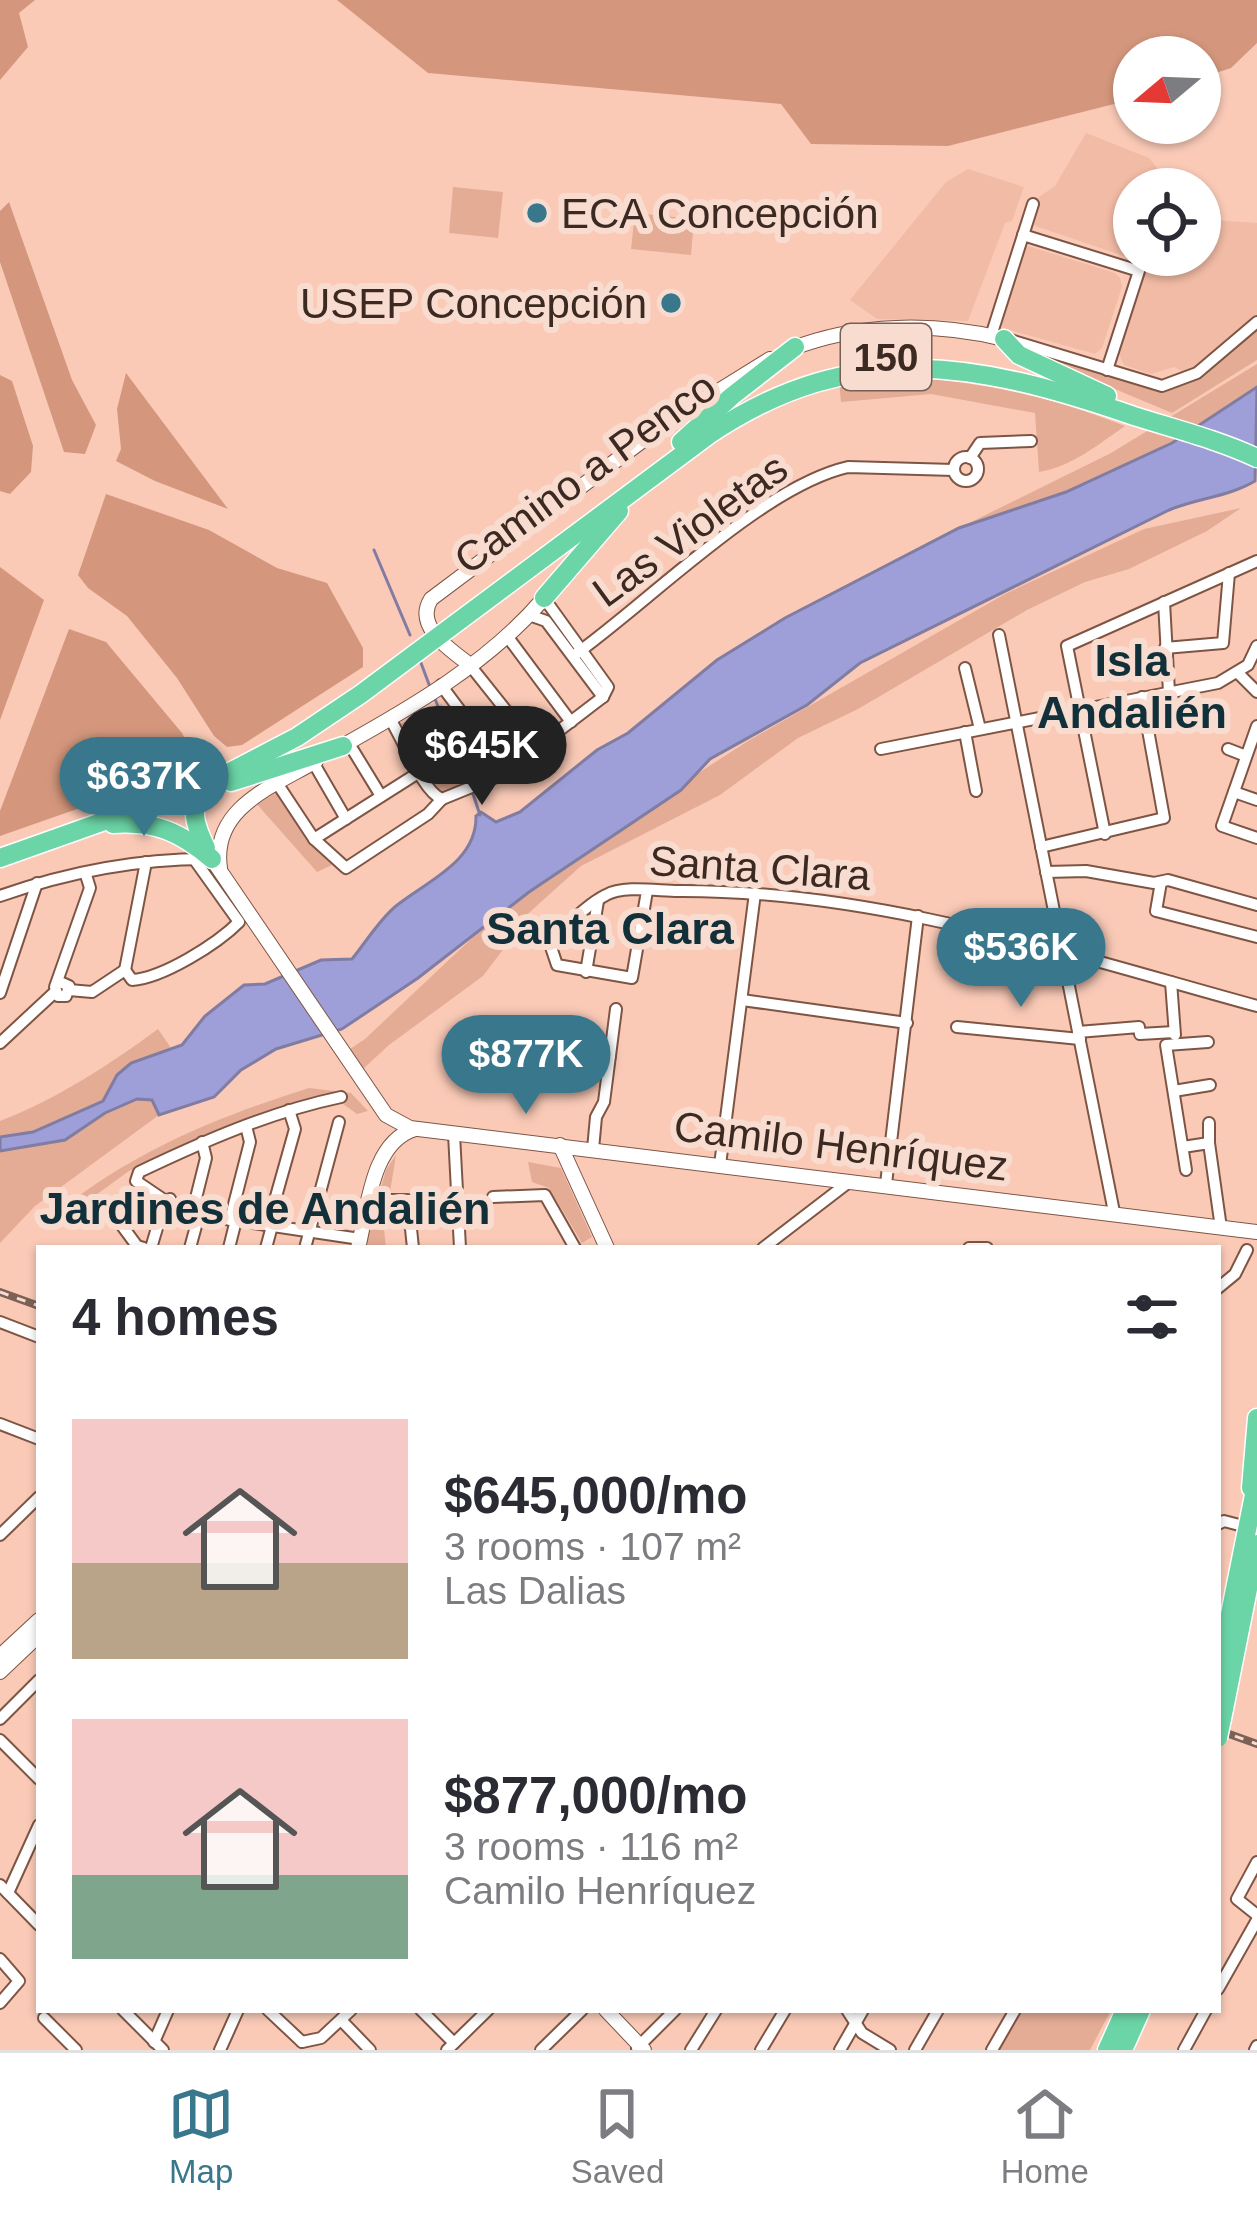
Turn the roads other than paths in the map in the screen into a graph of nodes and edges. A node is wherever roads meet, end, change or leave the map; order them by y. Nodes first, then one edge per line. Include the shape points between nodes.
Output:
1 (1033, 204) dead end
2 (1023, 236) junction
3 (1257, 322) edge
4 (998, 337) junction
5 (794, 347) junction
6 (1107, 370) junction
7 (1106, 396) junction
8 (1133, 410) junction
9 (681, 442) junction
10 (1031, 442) dead end
11 (1255, 453) edge
12 (970, 458) junction
13 (955, 466) junction
14 (651, 477) junction
15 (1257, 561) edge
16 (1229, 573) junction
17 (544, 598) junction
18 (1164, 602) junction
19 (530, 615) junction
20 (434, 633) junction
21 (999, 635) dead end
22 (507, 636) junction
23 (1257, 646) edge
24 (1165, 648) junction
25 (577, 653) junction
26 (469, 664) junction
27 (965, 668) dead end
28 (1238, 673) junction
29 (442, 686) junction
30 (1169, 692) junction
31 (1257, 692) edge
32 (1142, 698) junction
33 (1078, 709) junction
34 (390, 719) junction
35 (571, 722) junction
36 (1016, 722) junction
37 (980, 729) junction
38 (1257, 729) edge
39 (965, 732) junction
40 (345, 744) junction
41 (536, 748) junction
42 (881, 749) dead end
43 (1228, 749) dead end
44 (1249, 761) edge
45 (313, 762) junction
46 (506, 772) junction
47 (418, 773) junction
48 (277, 783) junction
49 (202, 786) junction
50 (976, 791) dead end
51 (1234, 792) junction
52 (382, 796) junction
53 (442, 799) junction
54 (1257, 800) edge
55 (346, 819) junction
56 (90, 826) junction
57 (1105, 834) junction
58 (1257, 838) edge
59 (314, 839) junction
60 (1041, 847) junction
61 (0, 849) edge
62 (0, 858) edge
63 (146, 862) junction
64 (209, 862) junction
65 (1046, 872) junction
66 (86, 875) junction
67 (1162, 882) junction
68 (37, 883) junction
69 (646, 891) junction
70 (754, 893) junction
71 (0, 896) edge
72 (602, 898) junction
73 (1257, 905) edge
74 (918, 916) junction
75 (1257, 937) edge
76 (1062, 952) junction
77 (125, 970) junction
78 (586, 972) junction
79 (1172, 982) junction
80 (62, 988) junction
81 (0, 993) edge
82 (742, 1000) junction
83 (1257, 1006) edge
84 (616, 1009) dead end
85 (907, 1023) junction
86 (957, 1027) dead end
87 (1079, 1035) junction
88 (1172, 1040) junction
89 (1208, 1042) dead end
90 (0, 1043) edge
91 (591, 1053) dead end
92 (610, 1056) junction
93 (1210, 1085) dead end
94 (1174, 1091) junction
95 (341, 1097) dead end
96 (381, 1108) junction
97 (289, 1110) junction
98 (339, 1122) dead end
99 (1209, 1123) dead end
100 (246, 1126) junction
101 (415, 1129) junction
102 (454, 1134) junction
103 (202, 1142) junction
104 (1209, 1144) junction
105 (560, 1145) junction
106 (1183, 1147) junction
107 (386, 1149) junction
108 (593, 1149) junction
109 (720, 1165) junction
110 (1186, 1170) dead end
111 (577, 1176) junction
112 (851, 1180) junction
113 (886, 1184) junction
114 (494, 1197) dead end
115 (371, 1199) junction
116 (106, 1204) dead end
117 (167, 1204) junction
118 (1114, 1212) junction
119 (196, 1214) junction
120 (233, 1220) junction
121 (270, 1225) junction
122 (1228, 1229) junction
123 (309, 1231) junction
124 (1257, 1232) edge
125 (359, 1243) edge
126 (136, 1245) edge
127 (149, 1245) edge
128 (191, 1245) edge
129 (229, 1245) edge
130 (267, 1245) edge
131 (306, 1245) edge
132 (412, 1245) edge
133 (460, 1245) edge
134 (573, 1245) edge
135 (602, 1245) edge
136 (767, 1245) edge
137 (1252, 1246) edge
138 (1221, 1286) edge
139 (0, 1322) edge
140 (36, 1336) edge
141 (1257, 1418) edge
142 (0, 1424) edge
143 (36, 1438) edge
144 (1257, 1480) edge
145 (36, 1500) edge
146 (1221, 1522) edge
147 (1251, 1529) edge
148 (0, 1535) edge
149 (1253, 1584) edge
150 (36, 1623) edge
151 (36, 1638) edge
152 (0, 1655) edge
153 (1221, 1661) edge
154 (0, 1672) edge
155 (36, 1683) edge
156 (0, 1719) edge
157 (1221, 1724) edge
158 (2, 1748) edge
159 (36, 1773) edge
160 (36, 1830) edge
161 (1257, 1862) edge
162 (4, 1889) edge
163 (1257, 1917) edge
164 (36, 1921) edge
165 (0, 1959) edge
166 (1221, 1983) edge
167 (3, 1994) edge
168 (126, 2013) edge
169 (167, 2013) edge
170 (237, 2013) edge
171 (271, 2013) edge
172 (348, 2013) edge
173 (424, 2013) edge
174 (485, 2013) edge
175 (579, 2013) edge
176 (609, 2013) edge
177 (672, 2013) edge
178 (714, 2013) edge
179 (783, 2013) edge
180 (849, 2013) edge
181 (861, 2013) edge
182 (936, 2013) edge
183 (1013, 2013) edge
184 (1124, 2013) edge
185 (1139, 2013) edge
186 (1204, 2013) edge
187 (44, 2018) dead end
188 (341, 2020) junction
189 (855, 2024) junction
190 (159, 2046) edge
191 (301, 2046) edge
192 (451, 2046) edge
193 (639, 2048) edge
194 (73, 2049) edge
195 (1111, 2049) edge
196 (220, 2050) edge
197 (370, 2050) edge
198 (541, 2050) edge
199 (691, 2050) edge
200 (761, 2050) edge
201 (840, 2050) edge
202 (890, 2050) edge
203 (915, 2050) edge
204 (992, 2050) edge
205 (1184, 2050) edge

1 - 2 street
2 - 4 street
2 - 6 street via 1139,271
3 - 6 street via 1188,379 1162,386
4 - 5 main road via 873,330
4 - 6 street
4 - 7 highway
5 - 9 highway
5 - 20 main road via 700,399 435,596 424,613
7 - 8 highway, Camino a Penco / 150
7 - 9 highway, Camino a Penco / 150 via 976,362 880,357 792,379
8 - 11 highway, Camino a Penco / 150
8 - 14 highway, Camino a Penco / 150 via 966,370 870,369 760,404
9 - 20 highway, Camino a Penco / 150
10 - 12 street, Las Violetas via 980,443
12 - 13 street, Las Violetas
12 - 13 street via 978,467 971,480 958,479
13 - 25 street, Las Violetas via 848,467 813,482 751,517
14 - 17 highway
14 - 20 highway, Camino a Penco / 150
15 - 16 street
16 - 18 street
16 - 24 street via 1223,643
17 - 19 main road
17 - 25 street
18 - 24 street
18 - 33 street via 1067,646
19 - 22 main road
19 - 25 street
20 - 26 main road
20 - 49 highway, Camino a Penco / 150 via 308,730
20 - 61 highway, Camino a Penco / 150 via 244,758
21 - 36 street
22 - 26 main road
22 - 35 street
23 - 28 street
24 - 30 street
25 - 35 street via 603,698
26 - 29 main road
26 - 41 street
27 - 37 street
28 - 30 street
28 - 31 street
29 - 34 main road
29 - 46 street
30 - 32 street
32 - 33 street
32 - 57 street via 1164,818
33 - 36 street
33 - 57 street
34 - 40 main road
34 - 47 street
35 - 41 street
36 - 37 street
36 - 60 street
37 - 39 street
38 - 44 street
39 - 42 street
39 - 50 street
40 - 45 main road
40 - 49 highway via 258,776
40 - 52 street
41 - 46 street
43 - 44 street
44 - 51 street
45 - 48 main road
45 - 55 street
46 - 53 street
47 - 52 street
47 - 53 street
48 - 59 street
48 - 64 main road via 229,818
49 - 56 highway, Camino a Penco / 150
49 - 64 highway via 194,818
51 - 54 street
51 - 58 street via 1222,826
52 - 55 street
53 - 59 street via 346,868
55 - 59 street
56 - 62 highway, Camino a Penco / 150
56 - 64 highway via 156,825 188,838
57 - 60 street
60 - 65 street
63 - 64 street
63 - 66 street
63 - 77 street
64 - 77 street via 238,922 141,980
64 - 96 main road
65 - 67 street
65 - 76 street
66 - 68 street
66 - 80 street via 90,888
67 - 73 street
67 - 75 street via 1156,911
68 - 71 street
68 - 81 street
69 - 70 street, Santa Clara
69 - 72 street, Santa Clara
69 - 78 street via 632,979
70 - 74 street, Santa Clara
70 - 82 street
72 - 78 street
72 - 78 street via 548,943 559,967
74 - 76 street, Santa Clara
74 - 85 street
76 - 79 street, Santa Clara
76 - 87 street
77 - 80 street via 92,992
79 - 83 street, Santa Clara
79 - 88 street
80 - 90 street
82 - 85 street
82 - 109 street
84 - 92 street
85 - 113 street
86 - 87 street
87 - 88 street via 1139,1028
87 - 118 street
88 - 89 street
88 - 94 street
91 - 92 street
92 - 108 street
93 - 94 street
94 - 106 street
95 - 97 street
96 - 101 main road, Camilo Henríquez
96 - 107 main road
97 - 100 street
97 - 121 street via 296,1130
98 - 123 street
99 - 104 street
100 - 103 street
100 - 120 street via 250,1142
101 - 102 main road, Camilo Henríquez
101 - 107 main road
102 - 105 main road, Camilo Henríquez
102 - 133 street
103 - 117 street via 136,1175
103 - 119 street
104 - 106 street
104 - 122 street
105 - 108 main road, Camilo Henríquez
105 - 111 main road
106 - 110 street
107 - 115 main road
108 - 109 main road, Camilo Henríquez
108 - 111 main road
109 - 112 main road, Camilo Henríquez
111 - 135 main road
112 - 113 main road, Camilo Henríquez
112 - 136 street
113 - 118 main road, Camilo Henríquez
114 - 134 street via 545,1195
115 - 125 main road
115 - 132 street via 410,1202
116 - 126 street
117 - 119 street
117 - 127 street
118 - 122 main road, Camilo Henríquez
119 - 120 street
119 - 128 street
120 - 121 street
120 - 129 street
121 - 123 street
121 - 130 street
122 - 124 main road, Camilo Henríquez
122 - 137 main road, Camilo Henríquez
123 - 125 street
123 - 131 street
137 - 138 street
139 - 140 street
141 - 147 highway
142 - 143 street
144 - 147 highway
145 - 148 street
146 - 147 street
147 - 149 highway
147 - 153 highway
149 - 157 highway, bridge
150 - 152 main road
151 - 154 main road
155 - 156 street
158 - 159 street
160 - 162 street
161 - 163 street via 1238,1901
162 - 164 street
163 - 166 street
165 - 167 street via 19,1982
168 - 190 street
169 - 190 street
170 - 196 street
171 - 191 street
172 - 188 street
173 - 192 street
174 - 192 street
175 - 198 street
176 - 193 main road
177 - 193 street
178 - 199 street
179 - 200 street
180 - 189 street
181 - 189 street
182 - 203 street
183 - 204 street
184 - 195 highway
185 - 195 highway
186 - 205 street
187 - 194 street
188 - 191 street
188 - 197 street
189 - 201 street
189 - 202 street

